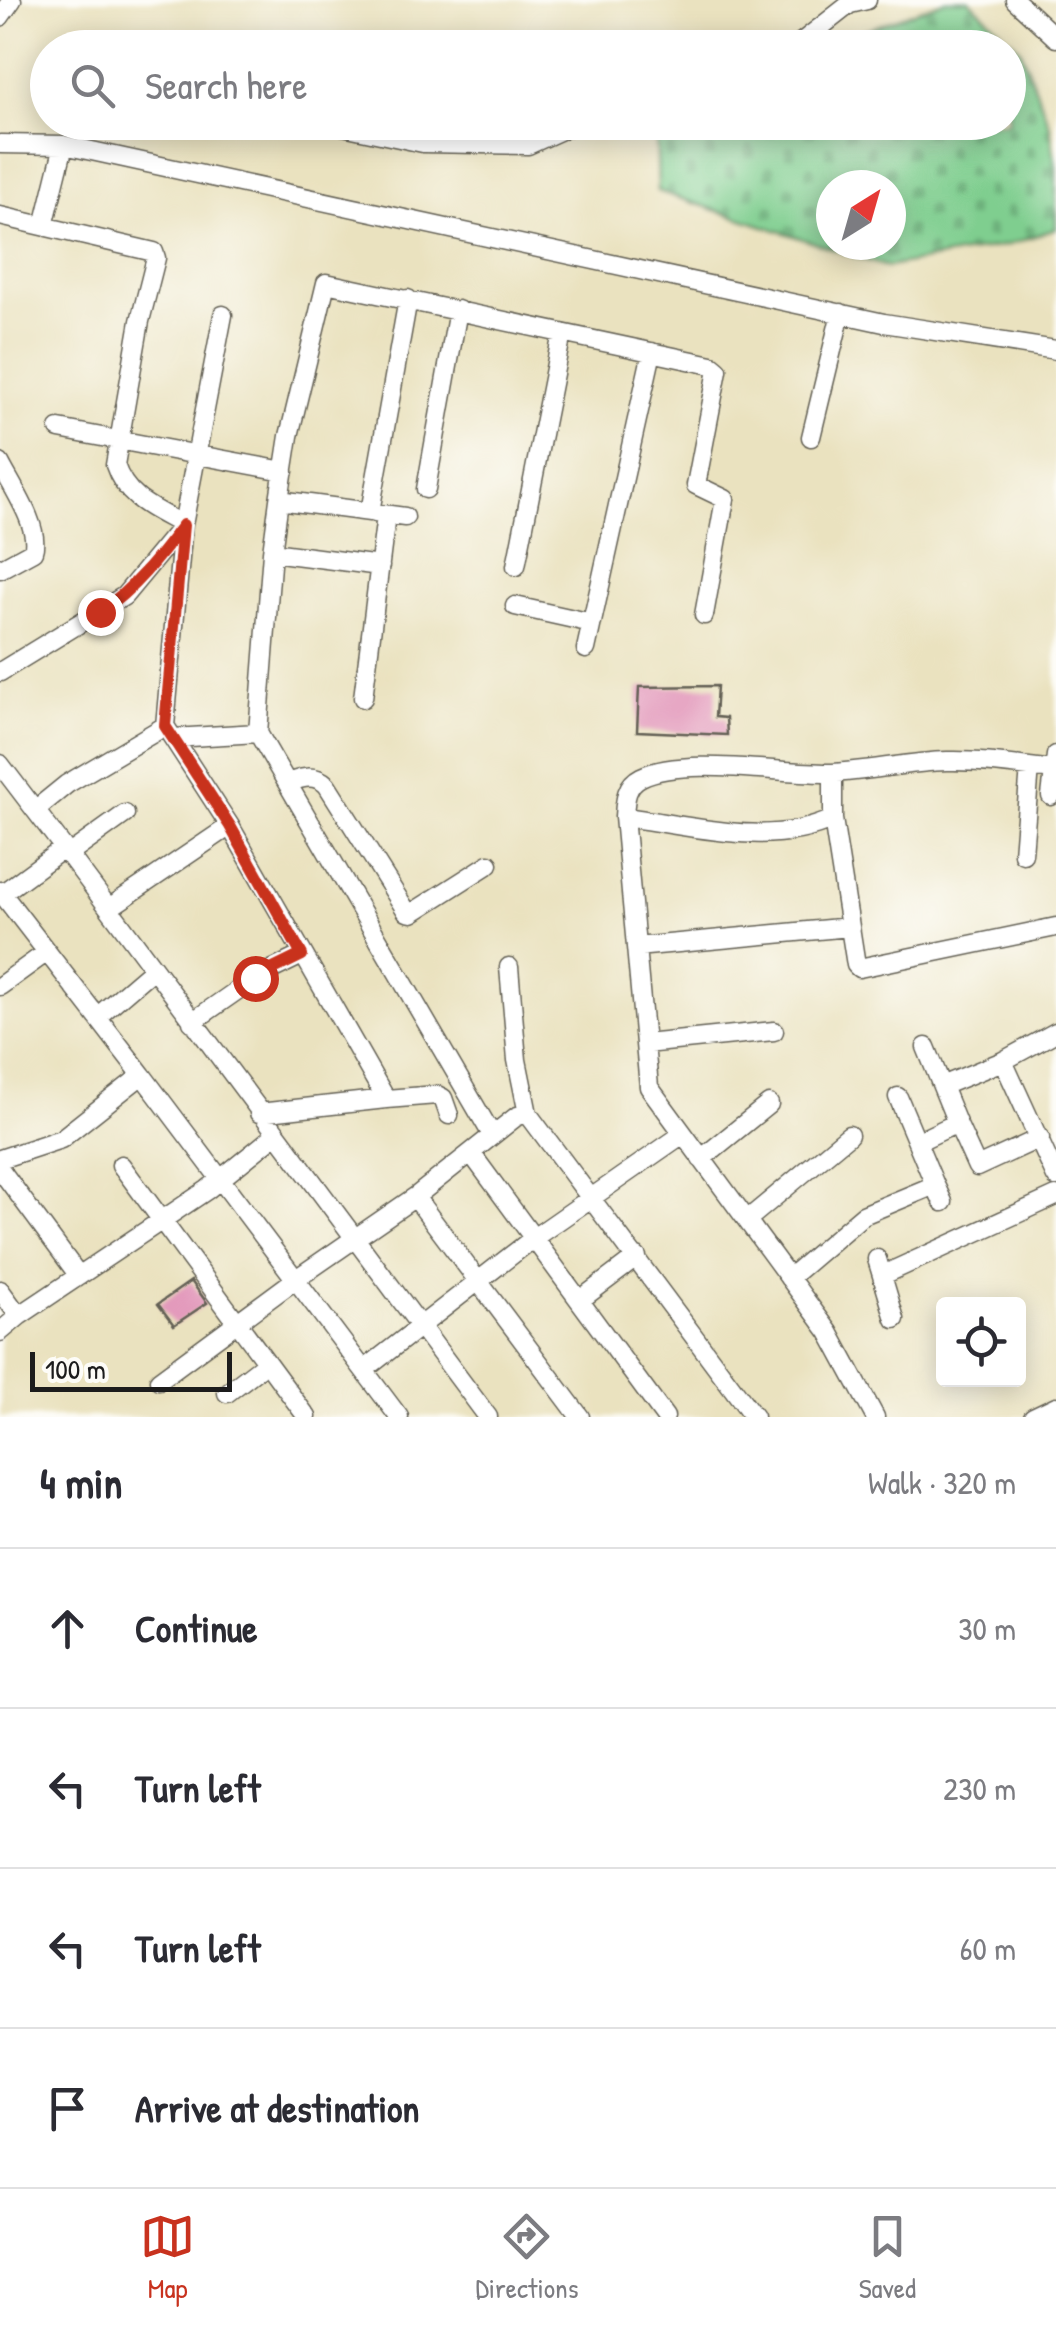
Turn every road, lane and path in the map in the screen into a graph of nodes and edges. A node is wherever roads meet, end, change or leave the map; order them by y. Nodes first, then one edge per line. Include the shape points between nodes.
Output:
1 (12, 0) edge
2 (867, 0) edge
3 (1015, 0) edge
4 (0, 17) edge
5 (817, 30) edge
6 (1056, 38) edge
7 (410, 140) edge
8 (537, 140) edge
9 (0, 144) edge
10 (64, 145) junction
11 (0, 216) edge
12 (44, 226) junction
13 (408, 299) junction
14 (458, 310) junction
15 (841, 313) junction
16 (223, 314) dead end
17 (562, 333) junction
18 (1056, 350) edge
19 (652, 352) junction
20 (59, 429) dead end
21 (811, 437) dead end
22 (118, 439) junction
23 (196, 453) junction
24 (0, 464) edge
25 (284, 471) junction
26 (426, 489) dead end
27 (279, 500) junction
28 (387, 515) junction
29 (183, 525) junction
30 (272, 552) junction
31 (380, 566) junction
32 (516, 566) dead end
33 (0, 570) edge
34 (515, 606) dead end
35 (704, 615) dead end
36 (592, 623) junction
37 (586, 649) dead end
38 (0, 672) edge
39 (363, 698) dead end
40 (169, 732) junction
41 (258, 733) junction
42 (1055, 763) edge
43 (0, 764) edge
44 (1030, 767) junction
45 (834, 772) junction
46 (288, 782) junction
47 (1051, 796) dead end
48 (35, 810) junction
49 (124, 814) dead end
50 (624, 816) junction
51 (833, 819) junction
52 (230, 826) junction
53 (66, 851) junction
54 (1023, 854) dead end
55 (489, 864) dead end
56 (1, 893) edge
57 (108, 908) junction
58 (850, 927) junction
59 (1056, 927) edge
60 (636, 947) junction
61 (47, 952) junction
62 (302, 955) junction
63 (509, 968) dead end
64 (153, 970) junction
65 (0, 986) edge
66 (97, 1016) junction
67 (192, 1022) junction
68 (774, 1031) dead end
69 (1056, 1032) edge
70 (645, 1044) junction
71 (926, 1048) dead end
72 (1003, 1060) junction
73 (142, 1076) junction
74 (942, 1086) junction
75 (898, 1097) dead end
76 (386, 1099) junction
77 (769, 1104) dead end
78 (259, 1113) junction
79 (528, 1114) junction
80 (449, 1115) dead end
81 (957, 1123) junction
82 (683, 1134) junction
83 (275, 1135) junction
84 (849, 1135) dead end
85 (492, 1136) junction
86 (1040, 1138) junction
87 (917, 1142) junction
88 (470, 1152) junction
89 (2, 1158) edge
90 (701, 1159) junction
91 (121, 1165) dead end
92 (1056, 1178) edge
93 (220, 1180) junction
94 (1056, 1196) edge
95 (415, 1197) junction
96 (592, 1197) junction
97 (747, 1220) junction
98 (161, 1221) junction
99 (535, 1237) junction
100 (353, 1238) junction
101 (636, 1257) junction
102 (79, 1276) junction
103 (789, 1278) junction
104 (296, 1279) junction
105 (478, 1280) junction
106 (0, 1290) edge
107 (580, 1300) junction
108 (19, 1316) junction
109 (895, 1319) dead end
110 (236, 1324) junction
111 (420, 1327) junction
112 (0, 1332) edge
113 (266, 1363) junction
114 (364, 1370) junction
115 (159, 1380) dead end
116 (227, 1393) dead end
117 (1056, 1406) edge
118 (307, 1417) edge
119 (398, 1417) edge
120 (488, 1417) edge
121 (580, 1417) edge
122 (666, 1417) edge
123 (754, 1417) edge
124 (875, 1417) edge
125 (1034, 1417) edge

1 - 4 street
2 - 5 street via 850,4
3 - 6 street
7 - 8 street
9 - 10 street
10 - 12 street
10 - 15 street
11 - 12 street
12 - 22 street via 154,252
13 - 14 street
13 - 25 street via 326,283
13 - 28 street
14 - 17 street
14 - 26 street
15 - 18 street
15 - 21 street
16 - 23 street
17 - 19 street
17 - 32 street
19 - 35 street via 718,370 696,485 726,499
19 - 36 street
20 - 22 street
22 - 23 street
22 - 29 street via 114,465 121,483
23 - 25 street
23 - 29 street
24 - 33 street via 36,542 33,551
25 - 27 street
27 - 28 street
27 - 30 street
28 - 31 street
29 - 38 street via 124,596
29 - 40 street
30 - 31 street
30 - 41 street
31 - 39 street
34 - 36 street
36 - 37 street
40 - 41 street
40 - 48 street via 67,784
40 - 52 street
41 - 46 street
42 - 44 street
42 - 47 street
43 - 48 street
44 - 45 street via 948,761
44 - 54 street
45 - 50 street via 656,772 631,784
45 - 51 street
46 - 55 street via 309,776 326,784 407,912
46 - 85 street
48 - 53 street
49 - 53 street
50 - 51 street via 748,833 808,829
50 - 60 street
51 - 58 street
52 - 57 street
52 - 62 street
53 - 56 street
53 - 57 street
56 - 61 street
57 - 64 street
58 - 59 street via 859,968
58 - 60 street
60 - 70 street
61 - 65 street
61 - 66 street
62 - 67 street
62 - 76 street
63 - 79 street
64 - 66 street
64 - 67 street
66 - 73 street
67 - 78 street
68 - 70 street
69 - 72 street
70 - 82 street via 649,1088
71 - 74 street
72 - 74 street
72 - 86 street
73 - 89 street via 61,1139
73 - 93 street
74 - 81 street
75 - 87 street
76 - 78 street
76 - 80 street via 437,1094
77 - 90 street
78 - 83 street
79 - 85 street
79 - 96 street
81 - 86 street via 977,1167
81 - 87 street
82 - 90 street
82 - 96 street
83 - 93 street
83 - 100 street
84 - 97 street
85 - 88 street
86 - 92 street
87 - 103 street via 939,1194 864,1216
88 - 95 street
88 - 99 street
89 - 102 street
90 - 97 street
91 - 98 street
93 - 98 street
93 - 104 street
94 - 109 street via 880,1267
95 - 100 street
95 - 105 street
96 - 99 street
96 - 101 street
97 - 103 street
98 - 102 street
98 - 110 street
99 - 105 street
99 - 107 street
100 - 104 street
100 - 111 street
101 - 107 street
101 - 123 street
102 - 108 street
103 - 124 street via 829,1332
104 - 110 street
104 - 114 street
105 - 111 street
105 - 121 street
106 - 108 street
107 - 122 street
108 - 112 street
110 - 113 street
110 - 115 street
111 - 114 street
111 - 120 street
113 - 116 street
113 - 118 street
114 - 119 street
117 - 125 street

